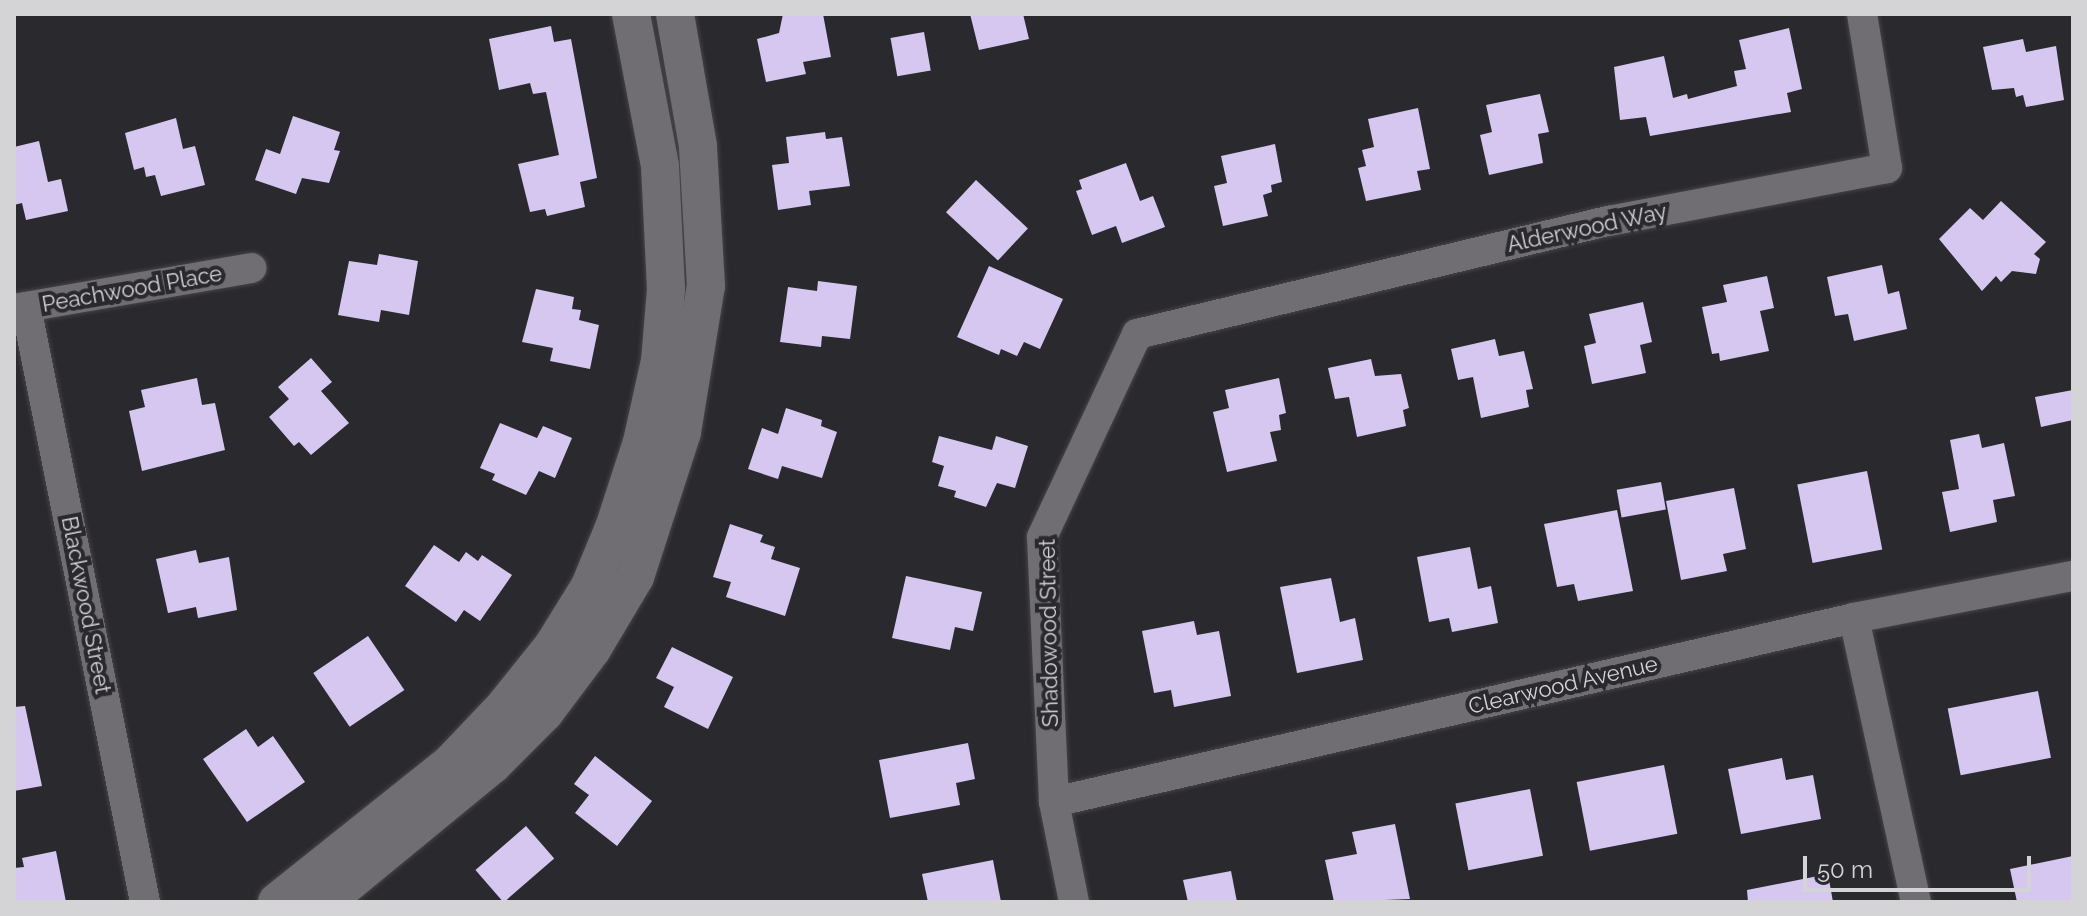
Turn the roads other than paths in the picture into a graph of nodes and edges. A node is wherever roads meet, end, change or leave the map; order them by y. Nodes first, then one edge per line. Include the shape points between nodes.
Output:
1 (631, 14) edge
2 (675, 14) edge
3 (1862, 14) edge
4 (251, 268) dead end
5 (20, 308) edge
6 (1137, 334) joint
7 (2073, 576) edge
8 (1854, 618) junction
9 (1054, 802) junction
10 (145, 902) edge
11 (277, 902) edge
12 (325, 902) edge
13 (1074, 902) edge
14 (1916, 902) edge

1 - 11 street via 660,166 666,289 660,361 642,442 615,525 590,586 553,646 505,706 450,764
2 - 12 street via 698,146 706,286 682,432 635,577 544,713 469,785
3 - 6 street, Alderwood Way via 1887,168 1609,221
4 - 5 street, Peachwood Place
5 - 10 street, Blackwood Street
6 - 9 street, Shadowood Street via 1042,537
7 - 8 street, Clearwood Avenue
8 - 9 street, Clearwood Avenue
8 - 14 street
9 - 13 street, Shadowood Street

